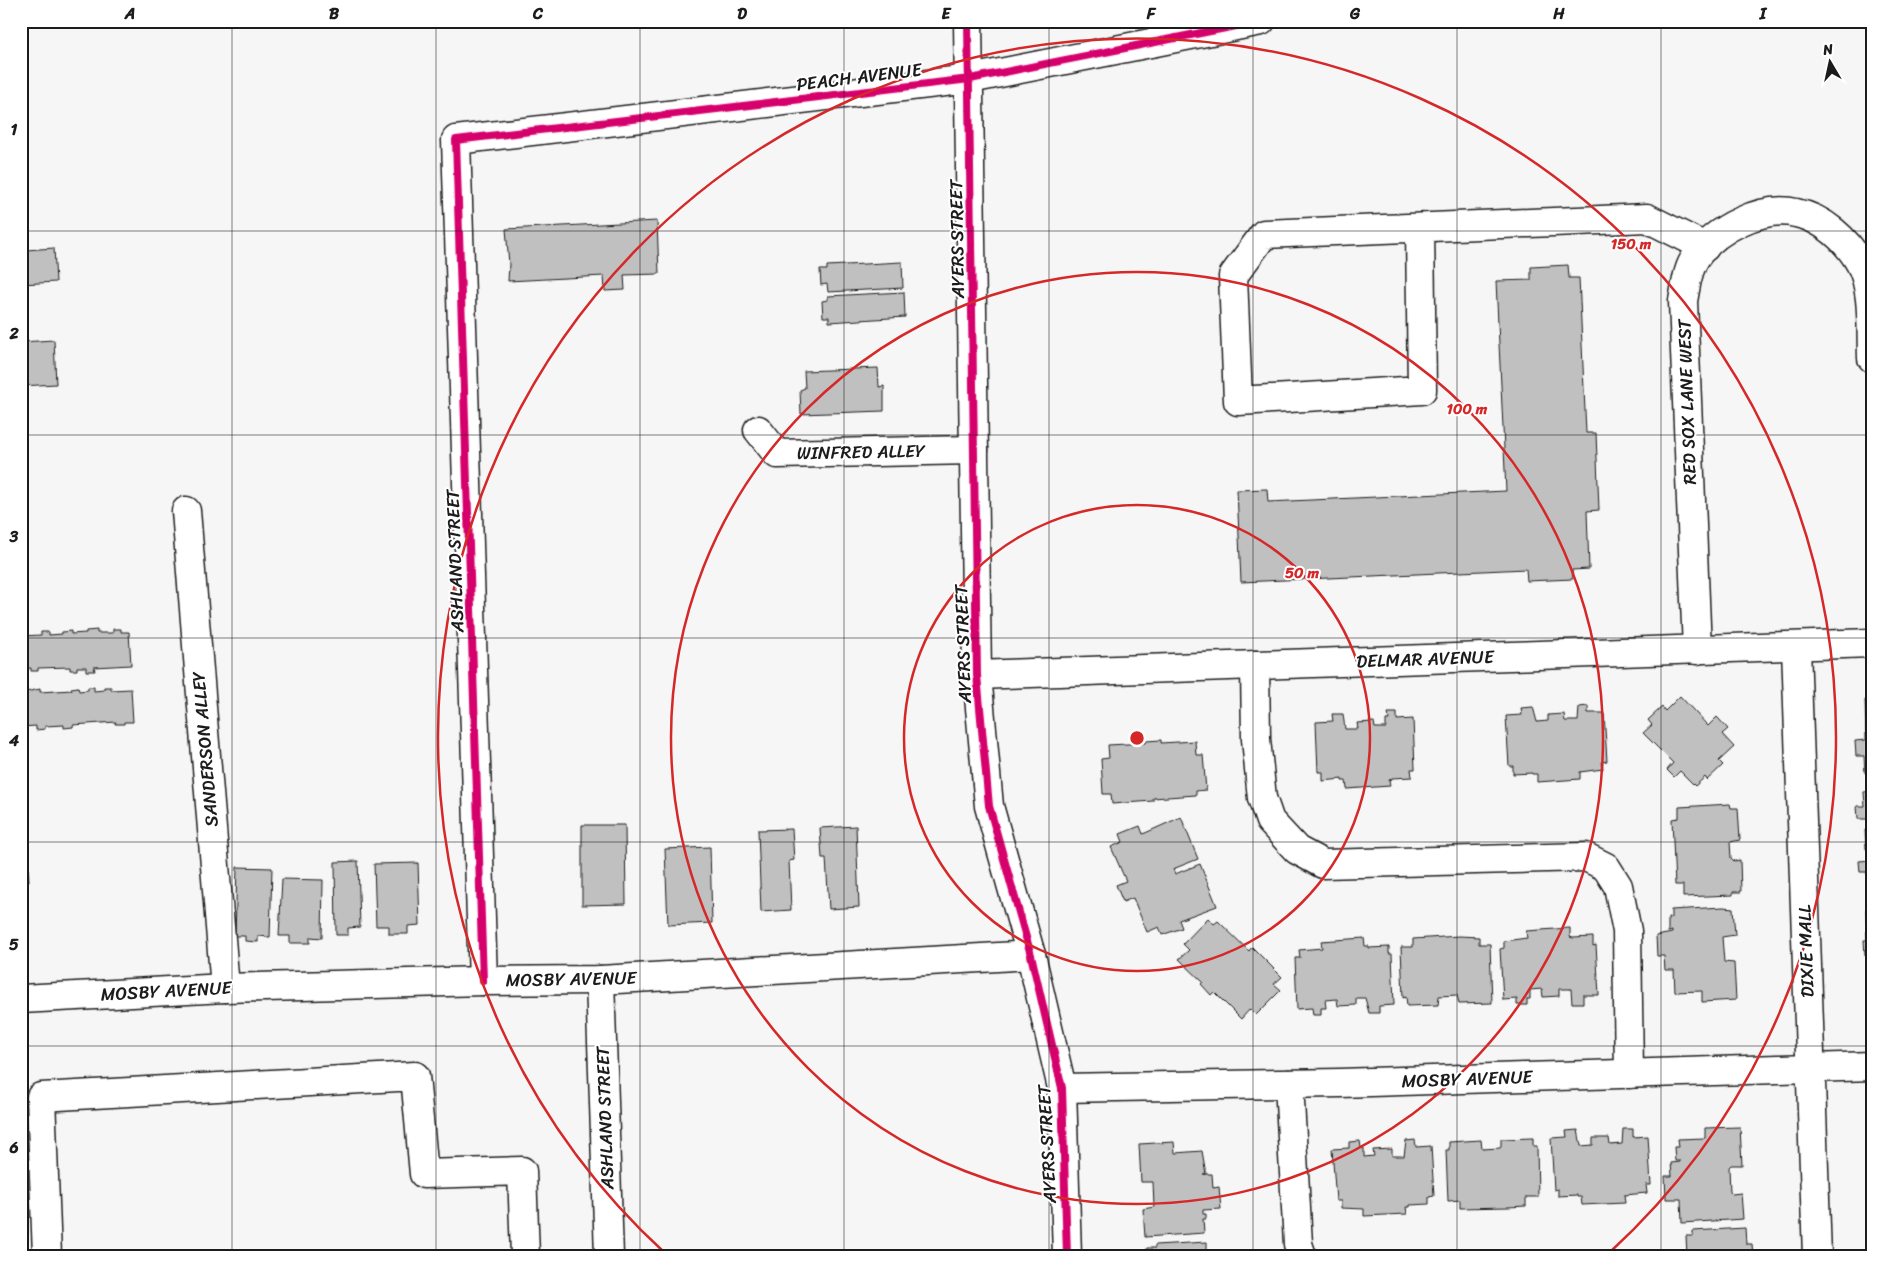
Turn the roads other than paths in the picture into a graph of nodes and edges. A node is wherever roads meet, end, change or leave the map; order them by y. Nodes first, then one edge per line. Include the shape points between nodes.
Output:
1 (968, 21) edge
2 (1261, 21) edge
3 (970, 79) junction
4 (456, 140) joint
5 (1420, 228) junction
6 (1705, 247) junction
7 (1872, 358) edge
8 (758, 430) dead end
9 (974, 450) junction
10 (186, 511) dead end
11 (1872, 643) edge
12 (1796, 647) junction
13 (1697, 650) junction
14 (1255, 665) junction
15 (977, 675) junction
16 (1031, 955) junction
17 (600, 980) junction
18 (483, 981) junction
19 (225, 988) junction
20 (21, 999) edge
21 (1872, 1066) edge
22 (1809, 1069) junction
23 (1629, 1074) junction
24 (1289, 1084) junction
25 (1062, 1088) junction
26 (47, 1256) edge
27 (526, 1256) edge
28 (609, 1256) edge
29 (1067, 1256) edge
30 (1302, 1256) edge
31 (1817, 1256) edge

1 - 3 street, AYERS STREET
2 - 3 street, PEACH AVENUE
3 - 4 street, PEACH AVENUE
3 - 9 street, AYERS STREET
4 - 18 street, ASHLAND STREET
5 - 5 street via 1264,234 1233,276 1238,401 1422,390
5 - 6 street via 1647,218
6 - 7 street, RED SOX LANE WEST via 1714,237 1738,222 1759,215 1796,213 1822,223 1848,245 1861,265 1869,288
6 - 13 street, RED SOX LANE WEST via 1695,257 1683,301
8 - 9 street, WINFRED ALLEY via 777,454
9 - 15 street, AYERS STREET
10 - 19 street, SANDERSON ALLEY
11 - 12 street, DELMAR AVENUE
12 - 13 street, DELMAR AVENUE
12 - 22 street, DIXIE MALL
13 - 14 street, DELMAR AVENUE
14 - 15 street, DELMAR AVENUE
14 - 23 street via 1256,739 1262,798 1270,821 1297,850 1323,864 1586,857 1606,867 1618,886 1627,932
15 - 16 street, AYERS STREET via 989,806
16 - 17 street, MOSBY AVENUE
16 - 25 street, AYERS STREET
17 - 18 street, MOSBY AVENUE
17 - 28 street, ASHLAND STREET
18 - 19 street, MOSBY AVENUE
19 - 20 street, MOSBY AVENUE
21 - 22 street, MOSBY AVENUE
22 - 23 street, MOSBY AVENUE
22 - 31 street, DIXIE MALL
23 - 24 street, MOSBY AVENUE
24 - 25 street, MOSBY AVENUE
24 - 30 street via 1298,1244
25 - 29 street, AYERS STREET
26 - 27 street via 41,1097 414,1076 424,1174 522,1171

